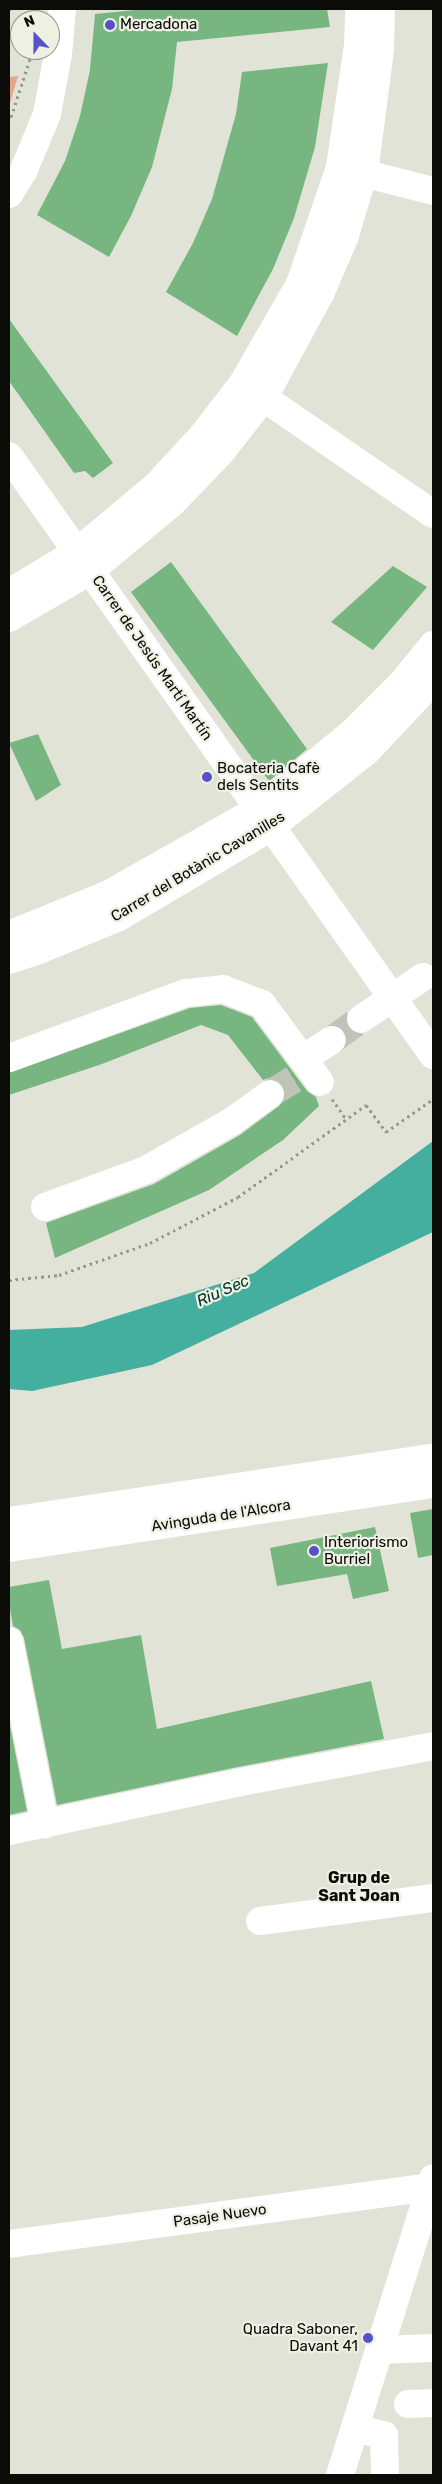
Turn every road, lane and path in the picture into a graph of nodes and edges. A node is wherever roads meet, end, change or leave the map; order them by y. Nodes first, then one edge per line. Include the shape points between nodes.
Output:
1 (9, 9) edge
2 (13, 9) edge
3 (62, 9) edge
4 (359, 9) edge
5 (381, 9) edge
6 (30, 60) edge
7 (9, 116) edge
8 (352, 170) junction
9 (433, 191) edge
10 (9, 194) edge
11 (253, 390) junction
12 (9, 456) edge
13 (433, 514) edge
14 (83, 561) junction
15 (9, 593) edge
16 (9, 618) edge
17 (433, 645) edge
18 (433, 681) edge
19 (265, 818) junction
20 (9, 935) edge
21 (9, 960) edge
22 (423, 977) dead end
23 (392, 998) junction
24 (361, 1019) tunnel mouth
25 (332, 1040) tunnel mouth
26 (433, 1056) edge
27 (9, 1058) edge
28 (270, 1094) tunnel mouth
29 (433, 1099) edge
30 (44, 1207) dead end
31 (9, 1280) edge
32 (433, 1458) edge
33 (433, 1484) edge
34 (9, 1521) edge
35 (9, 1548) edge
36 (9, 1641) edge
37 (433, 1746) edge
38 (45, 1824) junction
39 (9, 1831) edge
40 (433, 1898) edge
41 (260, 1921) dead end
42 (432, 2183) edge
43 (9, 2244) edge
44 (423, 2244) edge
45 (433, 2348) edge
46 (379, 2350) junction
47 (355, 2428) junction
48 (340, 2475) edge
49 (385, 2475) edge

1 - 2 path
3 - 10 street via 47,114 23,172
4 - 8 street
5 - 8 street via 380,49
6 - 7 path
8 - 9 street
8 - 11 street via 345,236 320,294
11 - 13 street
11 - 14 street via 203,435
12 - 14 street, Carrer de Jesús Martí Martín
14 - 15 street
14 - 16 street
14 - 19 street, Carrer de Jesús Martí Martín
17 - 19 street, Carrer del Botànic Cavanilles via 402,683
18 - 19 street, Carrer del Botànic Cavanilles via 367,751
19 - 20 street, Carrer del Botànic Cavanilles via 109,894
19 - 21 street, Carrer del Botànic Cavanilles via 119,917
19 - 23 street, Carrer de Jesús Martí Martín
22 - 23 street
23 - 24 street
23 - 26 street, Carrer de Jesús Martí Martín
25 - 27 street via 310,1071 262,1004 223,989 186,993
28 - 30 street via 231,1122 146,1170
29 - 31 path via 386,1132 366,1105 238,1197 150,1243 59,1276
32 - 34 street, Avinguda de l'Alcora
33 - 35 street, Avinguda de l'Alcora
36 - 38 street
37 - 38 street via 236,1783
38 - 39 street
40 - 41 street
42 - 43 street, Pasaje Nuevo
42 - 44 street
44 - 46 street
45 - 46 street
46 - 47 street
47 - 48 street
47 - 49 street via 384,2435

